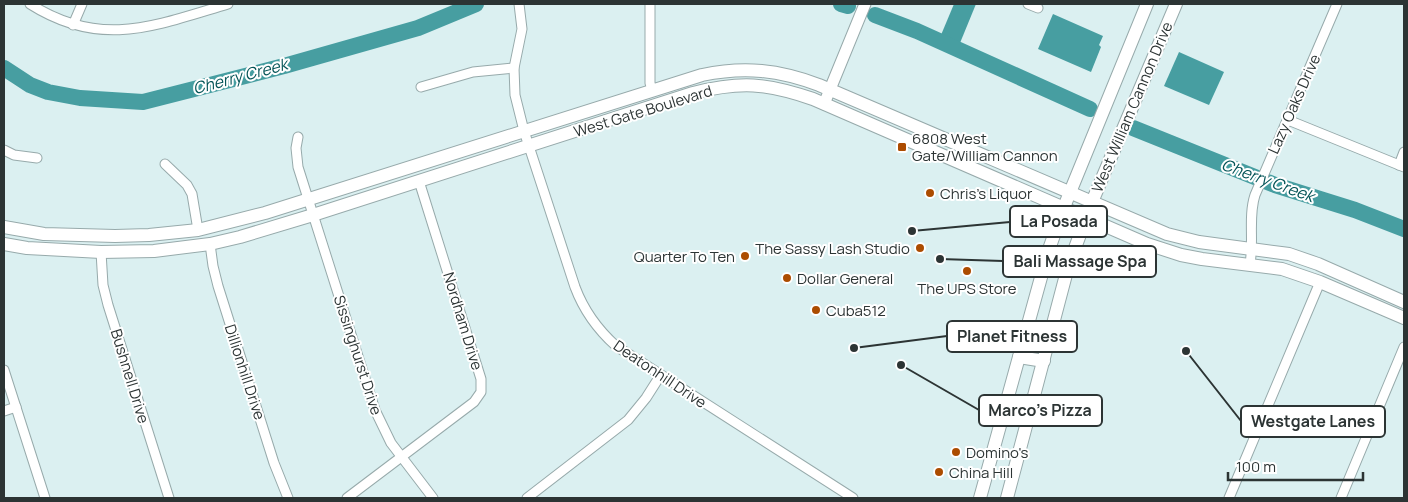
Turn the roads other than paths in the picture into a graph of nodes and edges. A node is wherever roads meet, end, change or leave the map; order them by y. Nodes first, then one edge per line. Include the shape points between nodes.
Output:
1 (30, 4) edge
2 (82, 4) edge
3 (226, 4) edge
4 (520, 4) edge
5 (650, 4) edge
6 (865, 4) edge
7 (1028, 4) edge
8 (1147, 4) edge
9 (1176, 4) edge
10 (1337, 4) edge
11 (1038, 8) dead end
12 (73, 25) junction
13 (514, 68) junction
14 (421, 87) dead end
15 (830, 89) junction
16 (652, 90) junction
17 (824, 104) junction
18 (1288, 120) junction
19 (924, 129) junction
20 (524, 131) junction
21 (298, 137) dead end
22 (529, 146) junction
23 (919, 146) junction
24 (4, 150) edge
25 (1404, 152) edge
26 (37, 158) dead end
27 (165, 164) dead end
28 (1402, 166) edge
29 (419, 181) junction
30 (1071, 193) junction
31 (308, 200) junction
32 (1092, 202) junction
33 (1064, 207) junction
34 (313, 216) junction
35 (1087, 217) junction
36 (4, 227) edge
37 (198, 230) junction
38 (4, 244) edge
39 (210, 244) junction
40 (1253, 248) junction
41 (101, 252) junction
42 (1250, 264) junction
43 (1320, 282) junction
44 (1404, 302) edge
45 (1404, 318) edge
46 (1404, 347) edge
47 (1019, 357) junction
48 (1044, 361) junction
49 (4, 370) edge
50 (660, 376) junction
51 (16, 407) junction
52 (4, 411) edge
53 (401, 456) junction
54 (45, 498) edge
55 (168, 498) edge
56 (288, 498) edge
57 (347, 498) edge
58 (433, 498) edge
59 (527, 498) edge
60 (853, 498) edge
61 (980, 498) edge
62 (1007, 498) edge
63 (1229, 498) edge
64 (1341, 498) edge

1 - 12 street
2 - 12 street
3 - 12 street via 132,29 94,29
4 - 13 street, Deatonhill Drive via 522,28
5 - 16 street
6 - 15 street
7 - 11 street
8 - 30 main road, West William Cannon Drive
9 - 32 main road, West William Cannon Drive
10 - 18 street, Lazy Oaks Drive
13 - 14 street via 468,73
13 - 20 street, Deatonhill Drive via 515,95
15 - 16 main road, West Gate Boulevard via 775,72 729,70 702,74
15 - 17 street
15 - 19 main road, West Gate Boulevard
16 - 20 main road, West Gate Boulevard
17 - 22 main road, West Gate Boulevard via 770,86 740,84 691,94
17 - 23 main road, West Gate Boulevard
18 - 28 street
18 - 40 street, Lazy Oaks Drive via 1252,202
19 - 23 main road
19 - 30 main road, West Gate Boulevard
20 - 22 street, Deatonhill Drive
20 - 31 main road, West Gate Boulevard
21 - 31 street, Sissinghurst Drive via 298,166
22 - 29 main road, West Gate Boulevard
22 - 50 street, Deatonhill Drive via 575,288 586,312 604,336
23 - 33 main road, West Gate Boulevard
24 - 26 street via 14,155
25 - 28 street
27 - 37 street via 192,194
29 - 34 main road, West Gate Boulevard
29 - 53 street, Nordham Drive via 482,385 474,402
30 - 32 main road, West Gate Boulevard
30 - 33 main road, West William Cannon Drive
31 - 34 street, Sissinghurst Drive
31 - 37 main road, West Gate Boulevard
32 - 35 main road, West William Cannon Drive
32 - 40 main road, West Gate Boulevard via 1176,238
33 - 35 main road, West Gate Boulevard
33 - 47 main road, West William Cannon Drive
34 - 39 main road, West Gate Boulevard
34 - 53 street, Sissinghurst Drive via 375,410 385,433
35 - 42 main road, West Gate Boulevard via 1174,253
35 - 48 main road, West William Cannon Drive via 1068,267
36 - 37 main road, West Gate Boulevard via 44,234 115,236
38 - 41 main road, West Gate Boulevard
39 - 41 main road, West Gate Boulevard via 154,251
39 - 56 street, Dillionhill Drive via 218,286
40 - 42 street, Lazy Oaks Drive
40 - 44 main road, West Gate Boulevard via 1289,254 1318,264
41 - 55 street, Bushnell Drive via 108,305
42 - 43 main road, West Gate Boulevard via 1282,268
43 - 45 main road, West Gate Boulevard
43 - 63 street
46 - 64 street
47 - 48 main road
47 - 61 main road, West William Cannon Drive
48 - 62 main road, West William Cannon Drive
49 - 51 street
50 - 59 street via 628,420
50 - 60 street, Deatonhill Drive
51 - 52 street
51 - 54 street
53 - 57 street
53 - 58 street, Sissinghurst Drive

